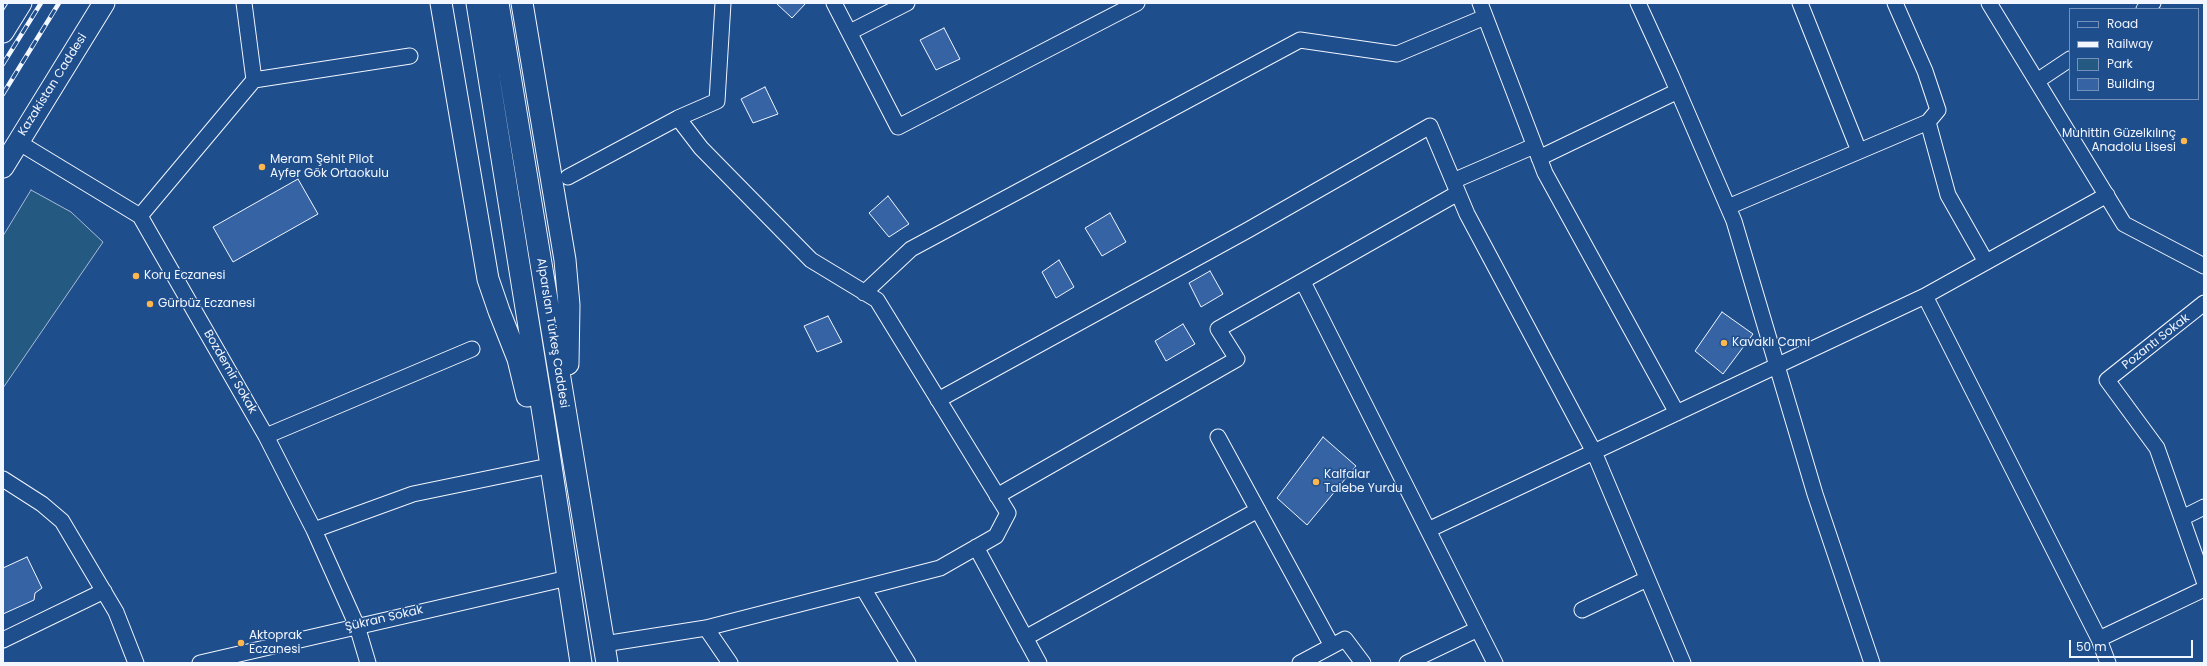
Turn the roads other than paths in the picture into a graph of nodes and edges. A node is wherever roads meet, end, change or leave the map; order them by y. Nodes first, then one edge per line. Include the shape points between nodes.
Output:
1 (21, 3) edge
2 (104, 3) edge
3 (244, 3) edge
4 (441, 3) edge
5 (477, 3) edge
6 (498, 3) edge
7 (522, 3) edge
8 (723, 3) edge
9 (834, 3) edge
10 (907, 3) edge
11 (1137, 3) edge
12 (1638, 3) edge
13 (1800, 3) edge
14 (1895, 3) edge
15 (1989, 3) edge
16 (1483, 10) edge
17 (3, 32) edge
18 (850, 32) junction
19 (410, 56) dead end
20 (2069, 60) edge
21 (254, 80) junction
22 (2037, 82) junction
23 (1678, 91) junction
24 (678, 118) junction
25 (1928, 122) junction
26 (18, 142) junction
27 (1860, 151) junction
28 (1537, 152) junction
29 (3, 167) edge
30 (568, 177) dead end
31 (1456, 187) junction
32 (2107, 195) junction
33 (1728, 207) junction
34 (140, 216) junction
35 (1986, 262) junction
36 (2204, 266) edge
37 (1303, 282) junction
38 (864, 293) junction
39 (1925, 296) junction
40 (2204, 303) edge
41 (472, 349) dead end
42 (1777, 366) junction
43 (938, 400) junction
44 (1677, 413) junction
45 (266, 436) junction
46 (1218, 437) dead end
47 (1594, 452) junction
48 (539, 468) junction
49 (3, 479) edge
50 (997, 496) junction
51 (2204, 507) edge
52 (1258, 510) junction
53 (2182, 518) junction
54 (314, 530) junction
55 (1428, 530) junction
56 (586, 537) junction
57 (563, 542) junction
58 (976, 547) junction
59 (568, 578) junction
60 (1647, 578) junction
61 (2204, 581) edge
62 (863, 588) junction
63 (2204, 589) edge
64 (104, 591) junction
65 (1582, 610) dead end
66 (357, 626) junction
67 (706, 628) junction
68 (1478, 629) junction
69 (1025, 638) junction
70 (2099, 639) junction
71 (3, 640) edge
72 (1332, 646) junction
73 (605, 654) edge
74 (136, 663) edge
75 (200, 663) edge
76 (368, 663) edge
77 (581, 663) edge
78 (730, 663) edge
79 (908, 663) edge
80 (1039, 663) edge
81 (1300, 663) edge
82 (1363, 663) edge
83 (1408, 663) edge
84 (1495, 663) edge
85 (1683, 663) edge
86 (1872, 663) edge
87 (2108, 663) edge

1 - 17 main road
2 - 26 main road, Kazakistan Caddesi
3 - 21 street
4 - 48 main road via 488,279 523,374
5 - 57 main road, Alparslan Türkeş Caddesi
6 - 56 main road, Alparslan Türkeş Caddesi
7 - 56 main road via 565,260 569,305 568,361 588,491
8 - 24 street via 717,101
9 - 18 street
10 - 18 street
11 - 18 street via 898,126
12 - 23 street
13 - 27 street
14 - 25 street via 1925,72 1938,110
15 - 22 street
16 - 28 street
16 - 38 street via 1397,54 1300,40 911,250
19 - 21 street
20 - 22 street
21 - 34 street
22 - 32 street
23 - 28 street
23 - 33 street
24 - 30 street
24 - 38 street via 701,148 811,260
25 - 27 street
25 - 35 street via 1948,195
26 - 29 main road, Kazakistan Caddesi
26 - 34 street, Bozdemir Sokak
27 - 33 street
28 - 31 street
28 - 44 street via 1545,173
31 - 37 street
31 - 43 street via 1430,126 1248,230
31 - 47 street via 1467,214
32 - 35 street
32 - 36 street via 2124,224
33 - 42 street
34 - 45 street, Bozdemir Sokak
35 - 39 street
37 - 50 street via 1218,329 1237,359
37 - 55 street
38 - 43 street via 876,300
39 - 42 street
39 - 70 street
40 - 53 street, Pozantı Sokak via 2107,380 2157,448
41 - 45 street
42 - 44 street
42 - 86 street via 1815,494
43 - 50 street
44 - 47 street
45 - 54 street, Bozdemir Sokak
46 - 52 street
47 - 55 street
47 - 60 street
48 - 54 street via 413,494
48 - 57 main road via 546,502
49 - 64 street via 42,504 62,521
50 - 58 street via 1008,512 996,536
51 - 53 street
52 - 69 street
52 - 72 street
53 - 61 street
54 - 66 street, Bozdemir Sokak
55 - 68 street
56 - 73 main road, Alparslan Türkeş Caddesi
57 - 59 main road, Alparslan Türkeş Caddesi
58 - 62 street via 940,568
58 - 69 street
59 - 66 street, Şükran Sokak
59 - 77 main road, Alparslan Türkeş Caddesi
60 - 65 street
60 - 85 street
62 - 67 street
62 - 79 street
63 - 70 street
64 - 71 street
64 - 74 street via 116,612
66 - 75 street, Şükran Sokak
66 - 76 street, Bozdemir Sokak
67 - 73 street
67 - 78 street
68 - 83 street
68 - 84 street
69 - 80 street
70 - 87 street
72 - 81 street
72 - 82 street via 1345,639

